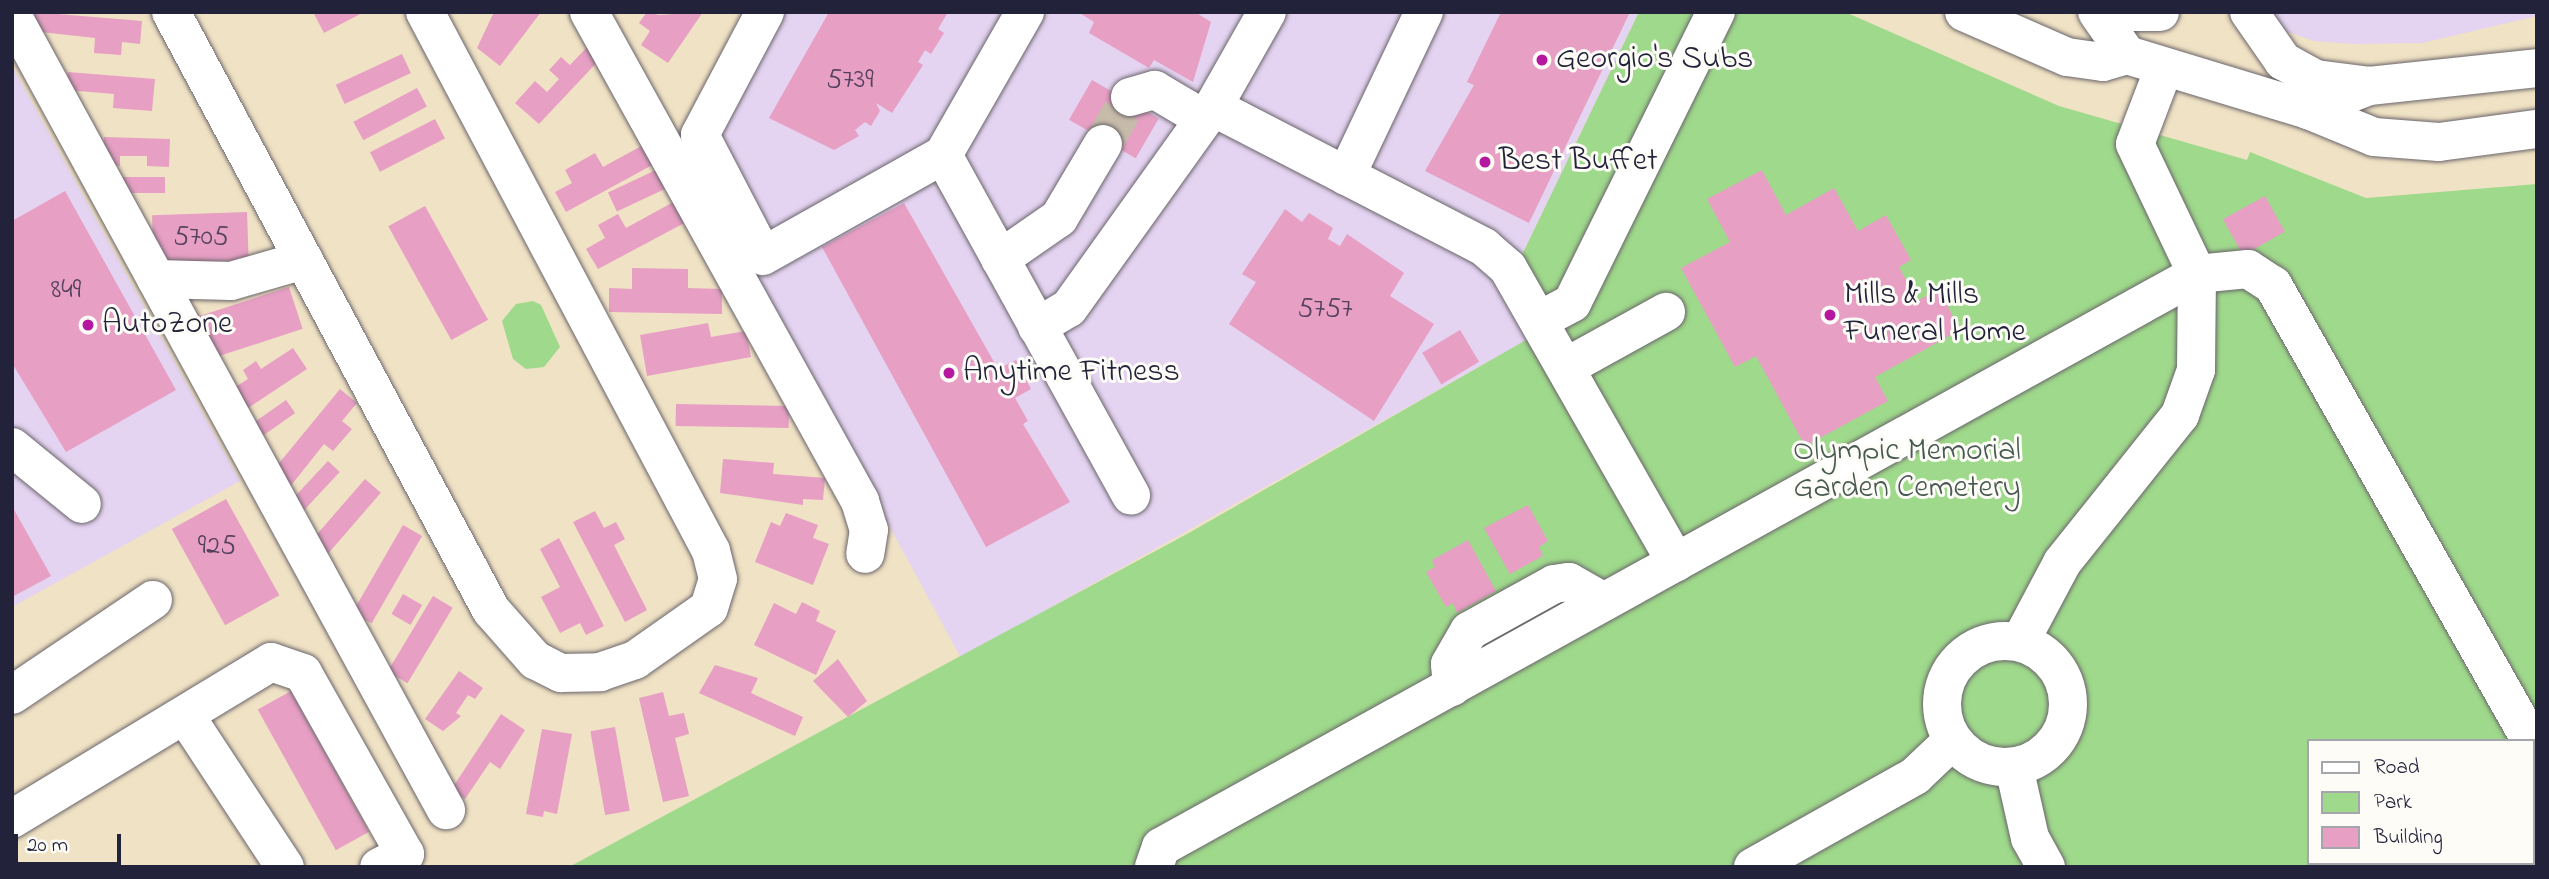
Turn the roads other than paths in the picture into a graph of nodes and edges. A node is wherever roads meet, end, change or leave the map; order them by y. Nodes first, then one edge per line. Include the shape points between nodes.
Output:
1 (171, 12) edge
2 (425, 12) edge
3 (589, 12) edge
4 (765, 12) edge
5 (1025, 12) edge
6 (1267, 12) edge
7 (1424, 12) edge
8 (1716, 12) edge
9 (1964, 12) edge
10 (2097, 12) edge
11 (2132, 12) edge
12 (2160, 12) edge
13 (2249, 12) edge
14 (12, 15) edge
15 (2127, 55) junction
16 (2164, 68) junction
17 (2537, 68) edge
18 (2369, 86) junction
19 (1130, 97) dead end
20 (2308, 110) junction
21 (1208, 113) junction
22 (2537, 129) edge
23 (1102, 144) tunnel mouth
24 (943, 155) junction
25 (1346, 176) junction
26 (1000, 259) junction
27 (304, 260) junction
28 (2197, 274) junction
29 (156, 279) junction
30 (1666, 312) dead end
31 (1542, 319) junction
32 (1037, 327) junction
33 (1568, 366) junction
34 (12, 447) edge
35 (1131, 496) dead end
36 (82, 504) dead end
37 (865, 554) dead end
38 (1676, 562) junction
39 (153, 600) dead end
40 (2020, 642) junction
41 (12, 695) edge
42 (185, 715) junction
43 (2530, 739) edge
44 (1953, 740) junction
45 (2014, 767) junction
46 (446, 810) dead end
47 (12, 819) edge
48 (404, 863) edge
49 (285, 867) edge
50 (1154, 867) edge
51 (1753, 867) edge
52 (2046, 867) edge

1 - 27 main road
2 - 27 main road via 711,551 718,579 709,608 635,660 600,671 561,673 535,660 491,610
3 - 37 main road via 860,501 869,530
4 - 24 main road via 700,135 763,256
5 - 24 main road
6 - 21 main road
7 - 25 main road
8 - 31 main road via 1572,303
9 - 15 main road via 2067,57 2103,62
10 - 15 main road
11 - 12 main road
13 - 18 main road via 2283,61 2316,79
14 - 29 main road
15 - 16 main road
16 - 20 main road
16 - 28 main road via 2136,144
17 - 18 main road
18 - 20 main road
19 - 21 main road via 1155,90
20 - 22 main road via 2339,128 2405,141
21 - 25 main road
21 - 32 main road via 1069,308
23 - 26 main road via 1059,218
24 - 26 main road
25 - 31 main road via 1485,247 1508,268
26 - 32 main road
27 - 29 main road via 231,281
28 - 38 main road
28 - 40 main road via 2196,370 2180,415 2062,563
28 - 43 main road via 2248,269 2273,285
29 - 46 main road
30 - 33 main road
31 - 33 main road
32 - 35 main road
33 - 38 main road
34 - 36 main road
38 - 50 main road via 1161,847
39 - 41 main road
40 - 44 main road via 1975,648 1952,668 1942,712
40 - 45 main road via 2058,670 2067,716 2049,750
42 - 47 main road
42 - 48 main road via 271,662 303,673
42 - 49 main road
44 - 45 main road via 1980,762
44 - 51 main road via 1914,776
45 - 52 main road via 2030,838

